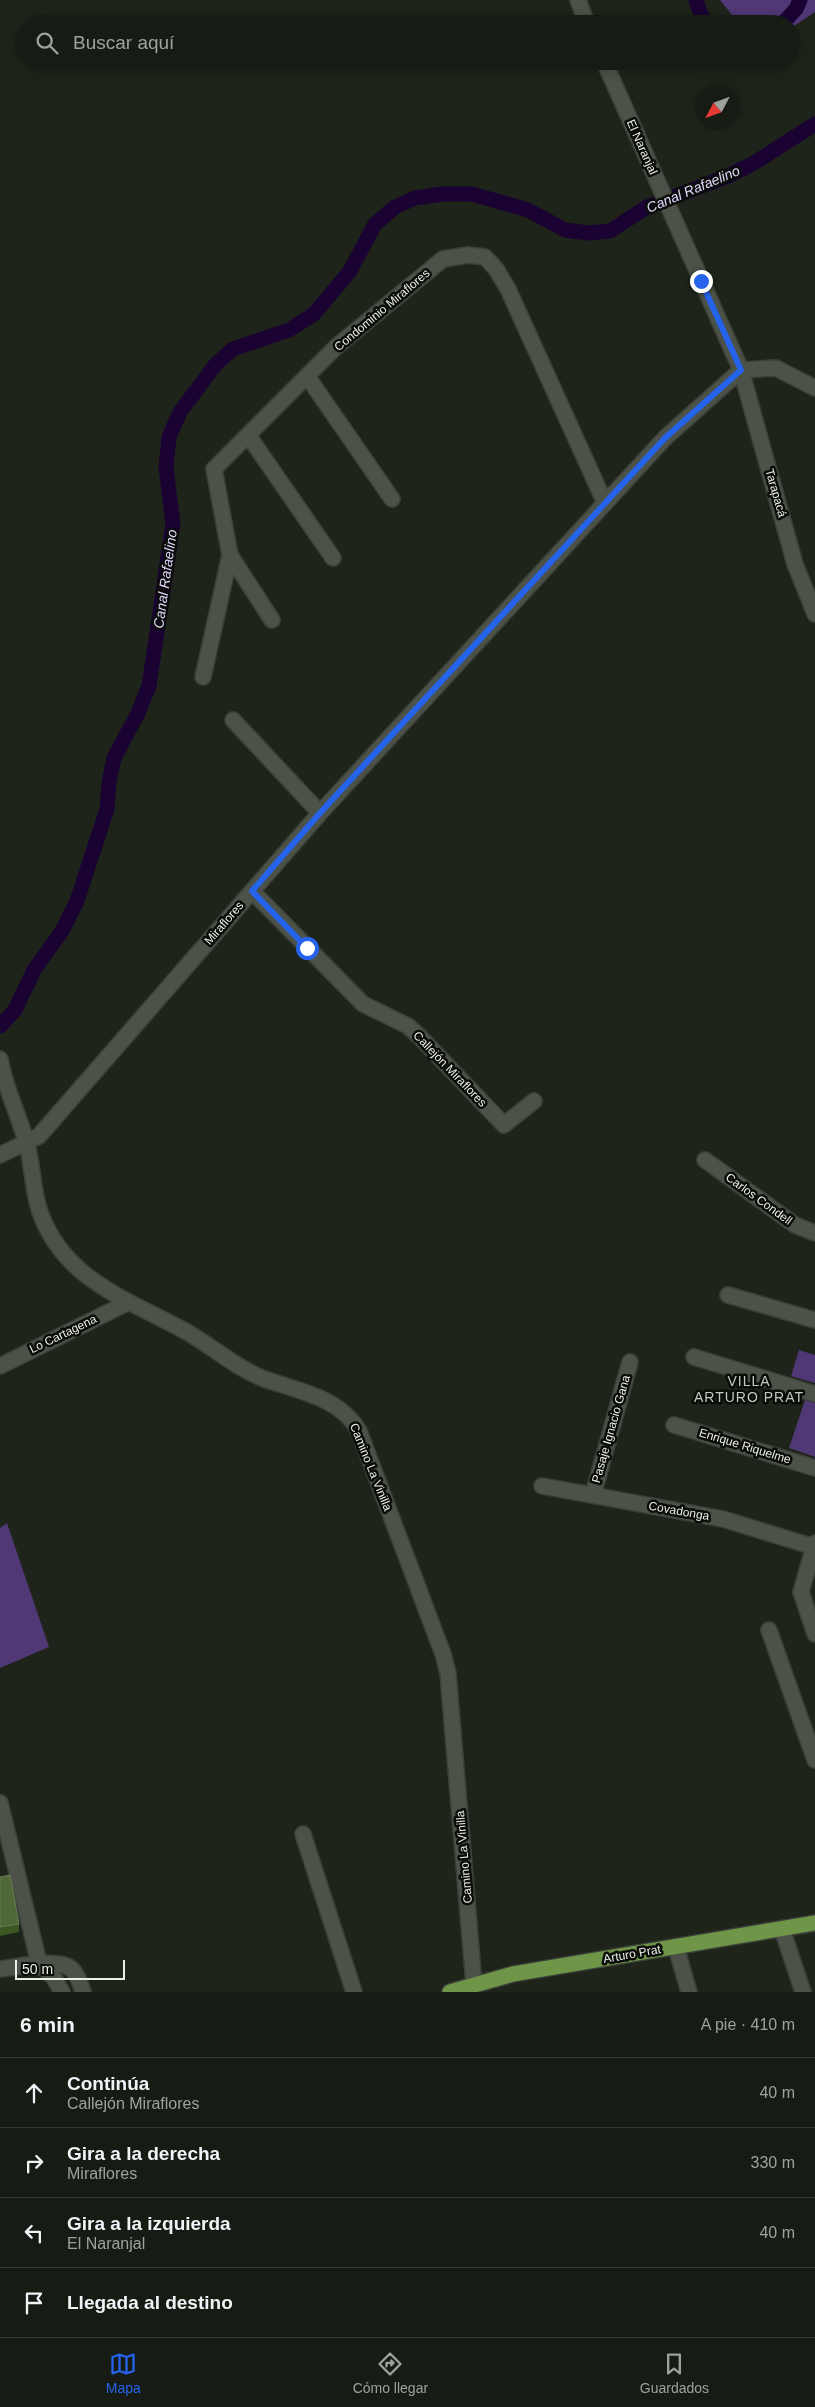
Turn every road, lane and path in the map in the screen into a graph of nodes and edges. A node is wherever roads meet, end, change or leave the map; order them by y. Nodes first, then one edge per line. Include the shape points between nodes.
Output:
1 (578, 0) edge
2 (584, 15) edge
3 (608, 70) edge
4 (741, 370) junction
5 (307, 376) junction
6 (815, 388) edge
7 (248, 435) junction
8 (392, 499) dead end
9 (605, 503) junction
10 (230, 555) junction
11 (333, 558) dead end
12 (815, 614) edge
13 (272, 620) dead end
14 (203, 677) dead end
15 (233, 720) dead end
16 (320, 813) junction
17 (252, 891) junction
18 (0, 1059) edge
19 (534, 1101) dead end
20 (27, 1142) junction
21 (0, 1155) edge
22 (705, 1160) dead end
23 (815, 1232) edge
24 (728, 1295) dead end
25 (127, 1303) junction
26 (815, 1320) edge
27 (694, 1358) dead end
28 (630, 1362) dead end
29 (0, 1366) edge
30 (815, 1394) edge
31 (674, 1425) dead end
32 (815, 1468) edge
33 (542, 1486) dead end
34 (593, 1495) junction
35 (814, 1545) edge
36 (769, 1630) dead end
37 (815, 1634) edge
38 (815, 1760) edge
39 (0, 1802) edge
40 (303, 1834) dead end
41 (815, 1923) edge
42 (782, 1929) junction
43 (676, 1947) junction
44 (39, 1963) junction
45 (0, 1969) edge
46 (474, 1985) junction
47 (62, 1992) edge
48 (83, 1992) edge
49 (354, 1992) edge
50 (450, 1992) edge
51 (689, 1992) edge
52 (803, 1992) edge

1 - 2 street
3 - 4 street, El Naranjal
4 - 6 street via 776,368
4 - 9 street, Miraflores via 665,438
4 - 12 street, Tarapacá via 796,564
5 - 7 street, Condominio Miraflores
5 - 8 street
5 - 9 street, Condominio Miraflores via 336,347 443,259 468,255 485,257 508,289
7 - 10 street, Condominio Miraflores via 214,469
7 - 11 street
9 - 16 street, Miraflores
10 - 13 street, Condominio Miraflores
10 - 14 street
15 - 16 street
16 - 17 street, Miraflores
17 - 19 street, Callejón Miraflores via 363,1004 408,1026 420,1037 504,1125
17 - 20 street, Miraflores via 39,1136
18 - 20 street, Camino La Vinilla via 6,1090
20 - 21 street, Miraflores
20 - 25 street, Camino La Vinilla via 38,1205 53,1238 84,1274
22 - 23 street, Carlos Condell via 795,1225
24 - 26 street
25 - 29 street, Lo Cartagena
25 - 46 street, Camino La Vinilla via 186,1332 250,1372 338,1407 359,1431 448,1673
27 - 30 street
28 - 34 street, Pasaje Ignacio Gana
31 - 32 street, Enrique Riquelme
33 - 34 street, Covadonga
34 - 35 street, Covadonga via 723,1519
35 - 37 street via 801,1592
36 - 38 street
39 - 44 street
40 - 49 street
41 - 42 main road, Arturo Prat
42 - 43 main road, Arturo Prat
42 - 52 street
43 - 46 main road, Arturo Prat via 512,1974
43 - 51 street
44 - 45 street
44 - 47 street
44 - 48 street via 67,1964 74,1969
46 - 50 main road, Arturo Prat

